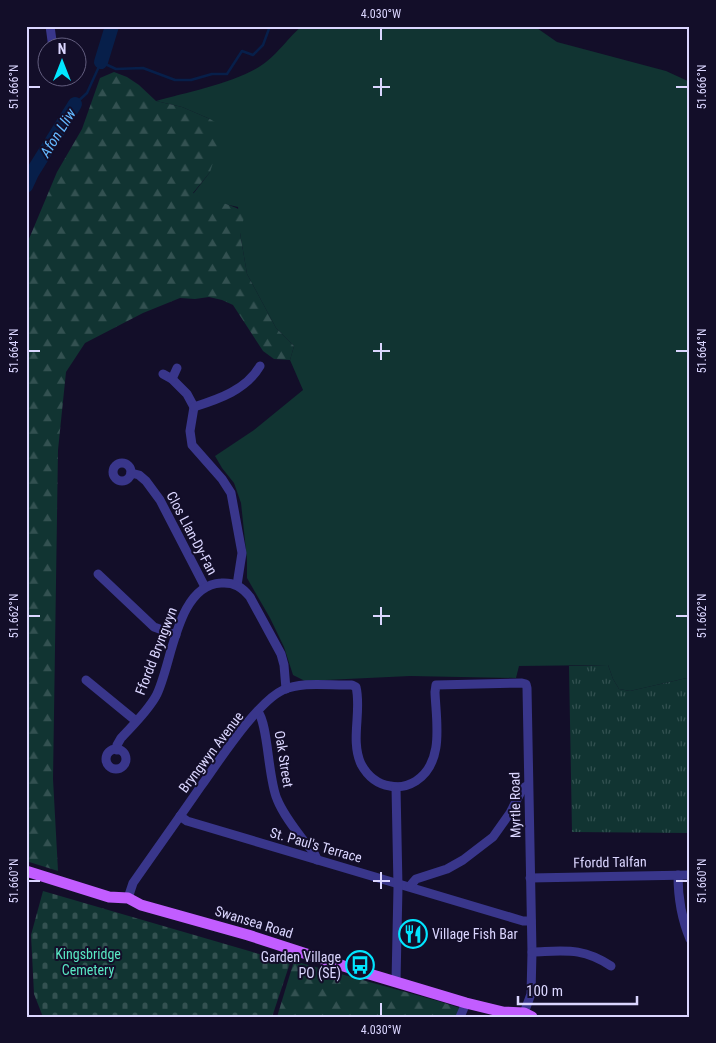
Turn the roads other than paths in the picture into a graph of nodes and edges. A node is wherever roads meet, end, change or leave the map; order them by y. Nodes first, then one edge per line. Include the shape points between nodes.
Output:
1 (260, 366) dead end
2 (177, 368) dead end
3 (162, 374) dead end
4 (172, 379) junction
5 (194, 407) junction
6 (131, 473) dead end
7 (98, 574) dead end
8 (237, 585) junction
9 (206, 587) junction
10 (176, 635) junction
11 (86, 680) dead end
12 (286, 689) junction
13 (258, 712) junction
14 (136, 721) junction
15 (117, 750) dead end
16 (528, 785) junction
17 (396, 787) junction
18 (180, 816) junction
19 (317, 860) junction
20 (26, 871) edge
21 (678, 875) junction
22 (690, 875) edge
23 (530, 878) junction
24 (398, 883) junction
25 (410, 886) junction
26 (128, 898) junction
27 (531, 921) junction
28 (690, 939) edge
29 (532, 952) junction
30 (611, 966) dead end
31 (396, 981) junction
32 (466, 1002) junction
33 (528, 1015) edge
34 (460, 1017) edge

1 - 5 street via 258,376 235,391
2 - 4 street
3 - 4 street
4 - 5 street via 187,394
5 - 8 street via 190,432 192,445 231,493 242,553
6 - 9 street, Clos Llan-Dy-Fan via 146,481 160,500
7 - 10 street via 102,585 154,627
8 - 9 street via 224,582
8 - 12 street via 250,597 278,647 284,664
9 - 10 street, Ffordd Bryngwyn via 186,608
10 - 14 street, Ffordd Bryngwyn via 155,697
11 - 14 street
12 - 13 street, Bryngwyn Avenue
12 - 17 street, Bryngwyn Avenue via 302,686 356,687 359,759 368,775 386,786
13 - 18 street, Bryngwyn Avenue via 235,738
13 - 19 street, Oak Street via 264,720 276,798
14 - 15 street, Ffordd Bryngwyn via 119,742
16 - 17 street, Myrtle Road via 527,688 526,684 512,683 436,685 437,742 433,761 418,780
16 - 23 street, Myrtle Road
16 - 25 street via 493,837 463,860 416,879
17 - 24 street
18 - 19 street, St. Paul's Terrace via 187,821
18 - 26 street, Bryngwyn Avenue via 133,883
19 - 24 street, St. Paul's Terrace
20 - 26 main road, Swansea Road via 109,897
21 - 22 street, Ffordd Talfan
21 - 23 street, Ffordd Talfan
21 - 28 street via 681,909
23 - 27 street, Myrtle Road
24 - 25 street, St. Paul's Terrace
24 - 31 street
25 - 27 street, St. Paul's Terrace
26 - 31 main road, Swansea Road via 149,908
27 - 29 street, Myrtle Road
29 - 30 street via 582,952
29 - 33 street, Myrtle Road via 532,994
31 - 32 main road, Swansea Road
32 - 33 main road, Swansea Road
32 - 34 street

